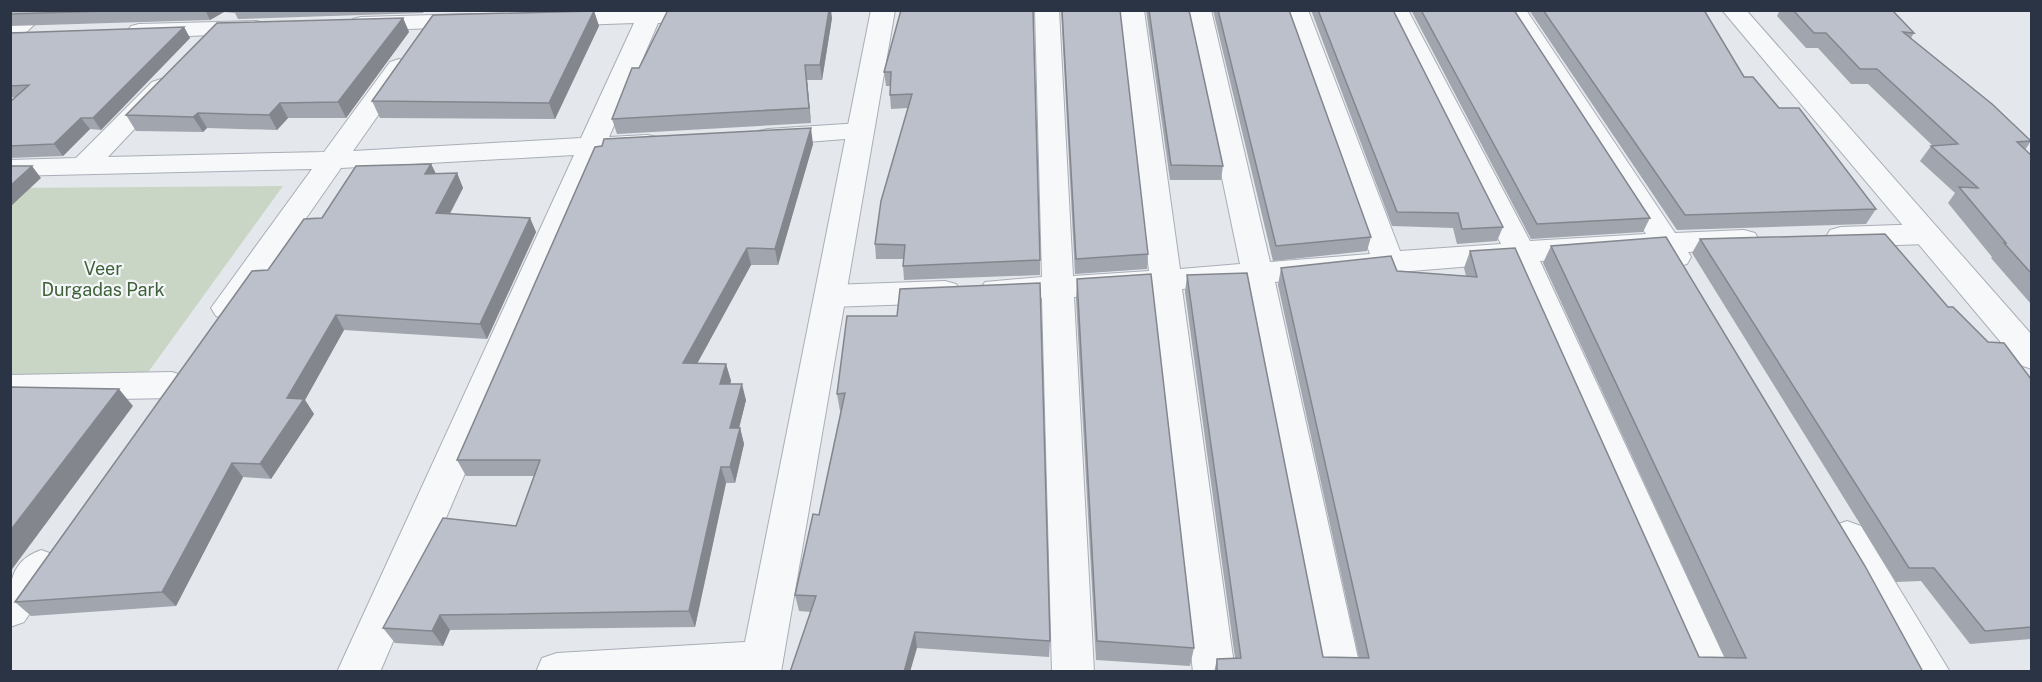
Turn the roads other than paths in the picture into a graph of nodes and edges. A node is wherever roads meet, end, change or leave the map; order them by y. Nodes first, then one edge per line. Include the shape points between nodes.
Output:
1 (39, 10) edge
2 (235, 10) edge
3 (883, 10) edge
4 (1047, 10) edge
5 (1132, 10) edge
6 (1199, 10) edge
7 (1296, 10) edge
8 (1396, 10) edge
9 (1514, 10) edge
10 (1733, 10) edge
11 (651, 13) edge
12 (733, 13) edge
13 (436, 16) edge
14 (523, 20) edge
15 (489, 21) edge
16 (336, 25) edge
17 (277, 27) edge
18 (218, 29) junction
19 (114, 32) edge
20 (45, 34) edge
21 (10, 35) edge
22 (861, 131) junction
23 (744, 138) edge
24 (673, 142) edge
25 (591, 147) junction
26 (333, 160) junction
27 (83, 167) junction
28 (10, 168) edge
29 (1926, 234) junction
30 (1808, 238) edge
31 (1773, 239) edge
32 (1667, 242) junction
33 (1520, 251) junction
34 (1388, 261) junction
35 (1258, 275) junction
36 (1165, 279) junction
37 (1692, 283) edge
38 (1058, 287) junction
39 (830, 296) junction
40 (212, 329) edge
41 (192, 357) edge
42 (2031, 357) edge
43 (172, 385) junction
44 (10, 388) edge
45 (152, 413) edge
46 (1829, 508) edge
47 (57, 544) edge
48 (10, 609) edge
49 (761, 666) edge
50 (358, 672) edge
51 (557, 672) edge
52 (1073, 672) edge
53 (1214, 672) edge
54 (1340, 672) edge
55 (1710, 672) edge
56 (1929, 672) edge

1 - 21 street
2 - 18 street
3 - 22 street
4 - 38 street
5 - 36 street
6 - 35 street
7 - 34 street
8 - 33 street
9 - 32 street
10 - 29 street
11 - 12 street
11 - 14 street
11 - 25 street
13 - 15 street
13 - 16 street
13 - 26 street
17 - 18 street
18 - 19 street
18 - 27 street
20 - 21 street
22 - 23 street
22 - 39 street
24 - 25 street
25 - 26 street
25 - 50 street
26 - 27 street
26 - 40 street
27 - 28 street
29 - 30 street
29 - 42 street
31 - 32 street
32 - 33 street
32 - 37 street
33 - 34 street
33 - 55 street
34 - 35 street
35 - 36 street
35 - 54 street
36 - 38 street
36 - 53 street
38 - 39 street
38 - 52 street
39 - 49 street
41 - 43 street
43 - 44 street
43 - 45 street
46 - 56 street
47 - 48 street
49 - 51 street

